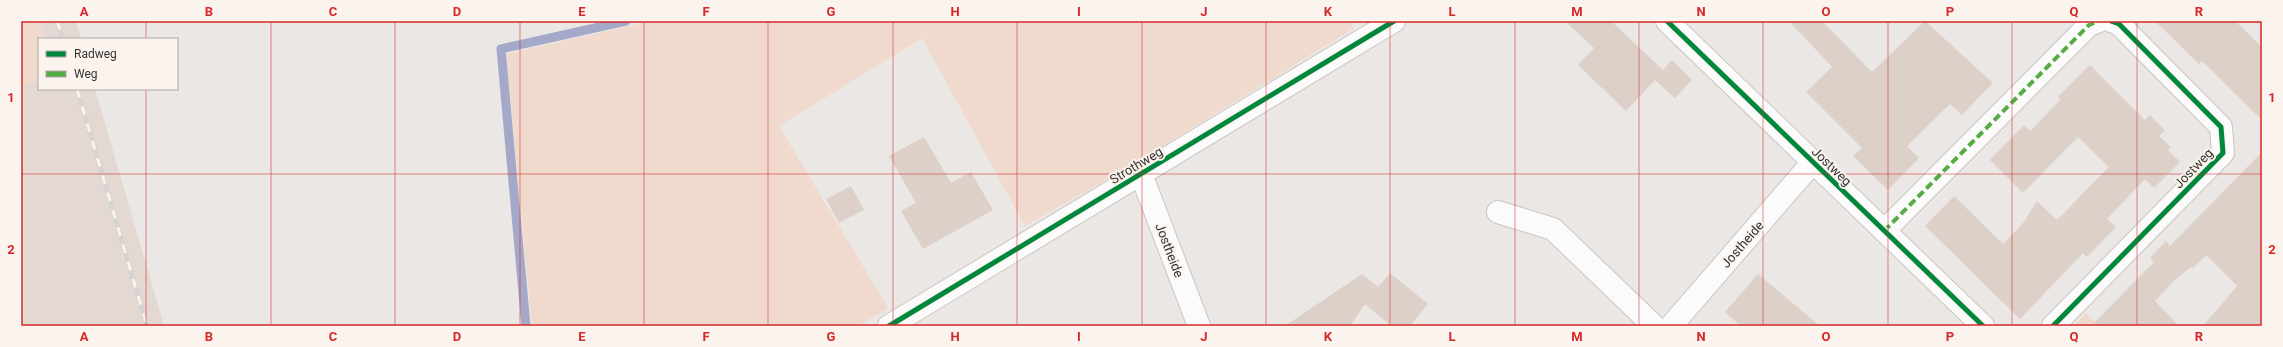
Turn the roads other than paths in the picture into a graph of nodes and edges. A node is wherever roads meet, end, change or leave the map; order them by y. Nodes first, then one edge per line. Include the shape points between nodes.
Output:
1 (1394, 21) edge
2 (1667, 21) edge
3 (2099, 21) edge
4 (2111, 21) edge
5 (1813, 162) junction
6 (1141, 174) junction
7 (1498, 212) dead end
8 (1884, 231) junction
9 (889, 326) edge
10 (1199, 326) edge
11 (1654, 326) edge
12 (1671, 326) edge
13 (1982, 326) edge
14 (2053, 326) edge

1 - 6 street, Strothweg
2 - 5 street, Jostweg
3 - 8 street via 2089,25
4 - 14 street, Jostweg via 2119,24 2221,127 2223,153
5 - 8 street, Jostweg
5 - 12 street, Jostheide
6 - 9 street, Strothweg
6 - 10 street, Jostheide
7 - 11 street via 1553,229
8 - 13 street, Jostweg

